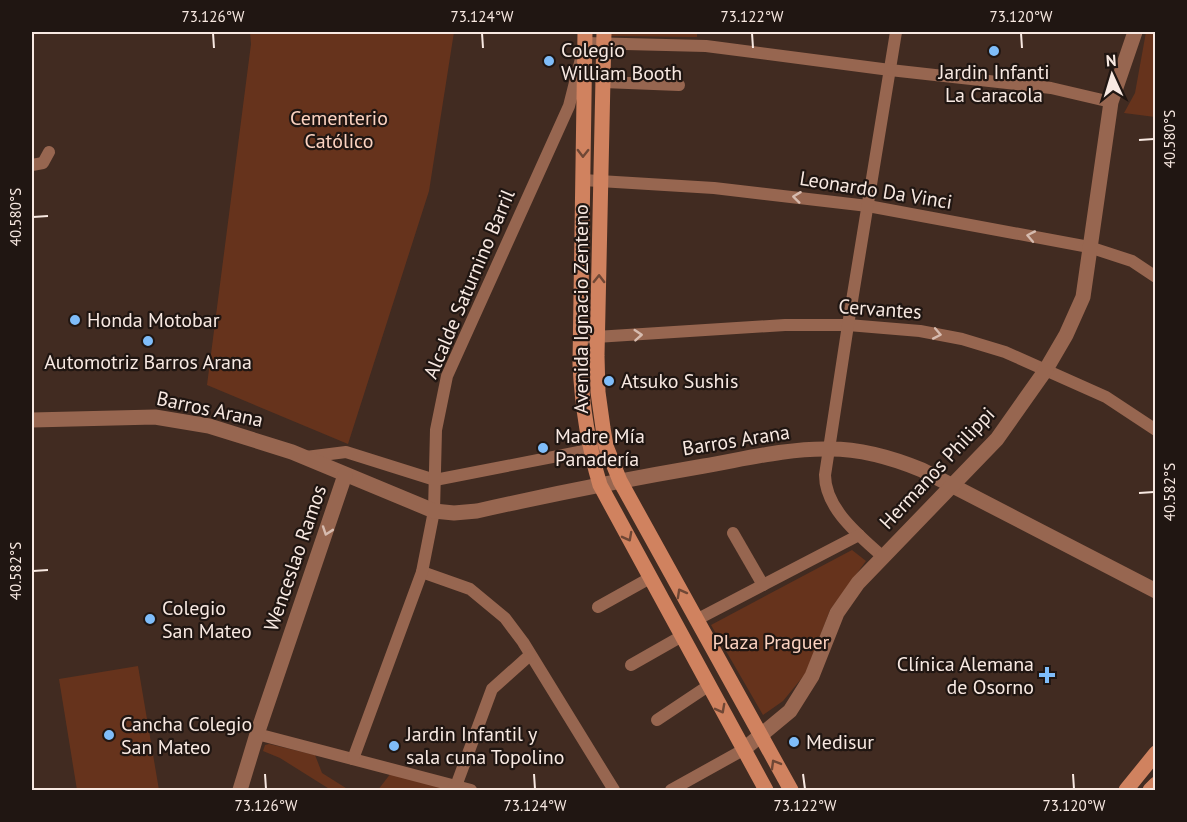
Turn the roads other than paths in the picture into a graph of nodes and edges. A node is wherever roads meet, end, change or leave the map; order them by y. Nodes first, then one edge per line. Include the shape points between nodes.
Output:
1 (706, 32) edge
2 (896, 32) edge
3 (1135, 32) edge
4 (585, 37) edge
5 (604, 37) edge
6 (706, 46) junction
7 (890, 70) junction
8 (603, 82) junction
9 (679, 85) dead end
10 (1111, 102) junction
11 (569, 106) junction
12 (584, 115) junction
13 (49, 152) dead end
14 (32, 165) edge
15 (583, 180) junction
16 (601, 181) junction
17 (868, 206) junction
18 (1089, 247) junction
19 (1155, 277) edge
20 (848, 325) junction
21 (580, 338) junction
22 (598, 338) junction
23 (1045, 371) junction
24 (32, 420) edge
25 (1155, 430) edge
26 (606, 446) junction
27 (830, 449) junction
28 (590, 450) junction
29 (306, 458) junction
30 (345, 475) junction
31 (435, 480) junction
32 (620, 481) junction
33 (600, 486) junction
34 (953, 486) junction
35 (434, 511) junction
36 (733, 533) dead end
37 (859, 535) junction
38 (883, 557) junction
39 (422, 572) junction
40 (650, 578) junction
41 (763, 585) junction
42 (1155, 591) edge
43 (598, 607) dead end
44 (696, 620) junction
45 (682, 636) junction
46 (530, 655) junction
47 (632, 665) dead end
48 (708, 686) junction
49 (657, 720) dead end
50 (257, 734) junction
51 (760, 737) junction
52 (743, 750) junction
53 (1155, 753) edge
54 (353, 759) junction
55 (1155, 784) edge
56 (454, 788) edge
57 (240, 790) edge
58 (471, 790) edge
59 (614, 790) edge
60 (671, 790) edge
61 (766, 790) edge
62 (791, 790) edge
63 (1126, 790) edge
64 (1150, 790) edge

1 - 6 street
2 - 7 street
3 - 10 street, Hermanos Philippi
4 - 5 street
4 - 11 street, Alcalde Saturnino Barril
4 - 12 main road, Avenida Ignacio Zenteno
5 - 6 street
5 - 8 main road, Avenida Ignacio Zenteno
6 - 7 street
7 - 10 street via 1051,88
7 - 17 street
8 - 9 street
8 - 16 main road, Avenida Ignacio Zenteno
10 - 18 street, Hermanos Philippi
11 - 12 street via 581,107
11 - 31 street, Alcalde Saturnino Barril via 447,376 436,430
12 -> 15 main road, Avenida Ignacio Zenteno
13 - 14 street via 43,164
15 - 16 street, Leonardo Da Vinci
15 - 21 main road, Avenida Ignacio Zenteno
17 -> 16 street, Leonardo Da Vinci via 714,188
22 -> 16 main road, Avenida Ignacio Zenteno
18 -> 17 street, Leonardo Da Vinci
17 - 20 street
18 - 19 street, Leonardo Da Vinci via 1132,261
18 - 23 street, Hermanos Philippi via 1083,297
22 -> 20 street, Cervantes via 784,325
20 -> 23 street, Cervantes via 962,339 1005,352
20 - 27 street
21 - 22 street, Cervantes
21 - 28 main road, Avenida Ignacio Zenteno via 581,391
22 - 26 main road, Avenida Ignacio Zenteno via 598,392
23 - 25 street, Cervantes via 1106,397
23 - 34 street, Hermanos Philippi via 997,439
24 - 29 street, Barros Arana via 155,417 236,433
26 - 28 street, Barros Arana
26 - 32 main road, Avenida Ignacio Zenteno
27 - 32 street, Barros Arana via 792,451
27 - 34 street, Barros Arana via 889,458
27 - 37 street via 825,475 827,492
28 - 31 street, Barros Arana
28 - 33 main road, Avenida Ignacio Zenteno
29 - 30 street, Barros Arana
29 - 31 street, Barros Arana via 346,452
30 - 35 street, Barros Arana
30 -> 50 street, Wenceslao Ramos
31 - 35 street, Alcalde Saturnino Barril
32 - 33 street, Barros Arana
44 -> 32 main road, Avenida Ignacio Zenteno
33 - 35 street, Barros Arana via 477,511
33 -> 40 main road, Avenida Ignacio Zenteno
34 - 38 street, Hermanos Philippi
34 - 42 street, Barros Arana
35 - 39 street, Alcalde Saturnino Barril
36 - 41 street
37 - 38 street
37 - 41 street
38 - 51 street, Hermanos Philippi via 837,613 812,676 790,711
39 - 46 street via 470,589 482,598 505,618
39 - 54 street, Alcalde Saturnino Barril
40 - 43 street
40 - 45 main road, Avenida Ignacio Zenteno
41 - 44 street
44 - 51 main road, Avenida Ignacio Zenteno
45 - 47 street
45 - 48 main road, Avenida Ignacio Zenteno
46 - 56 street via 492,689
46 - 59 street
48 - 49 street
48 -> 52 main road, Avenida Ignacio Zenteno
50 - 54 street
50 - 57 street, Wenceslao Ramos
51 - 52 street, Hermanos Philippi
62 -> 51 main road, Avenida Ignacio Zenteno
52 - 60 street, Hermanos Philippi
52 - 61 main road, Avenida Ignacio Zenteno
53 - 63 main road
54 - 56 street
55 - 64 main road
56 - 58 street

